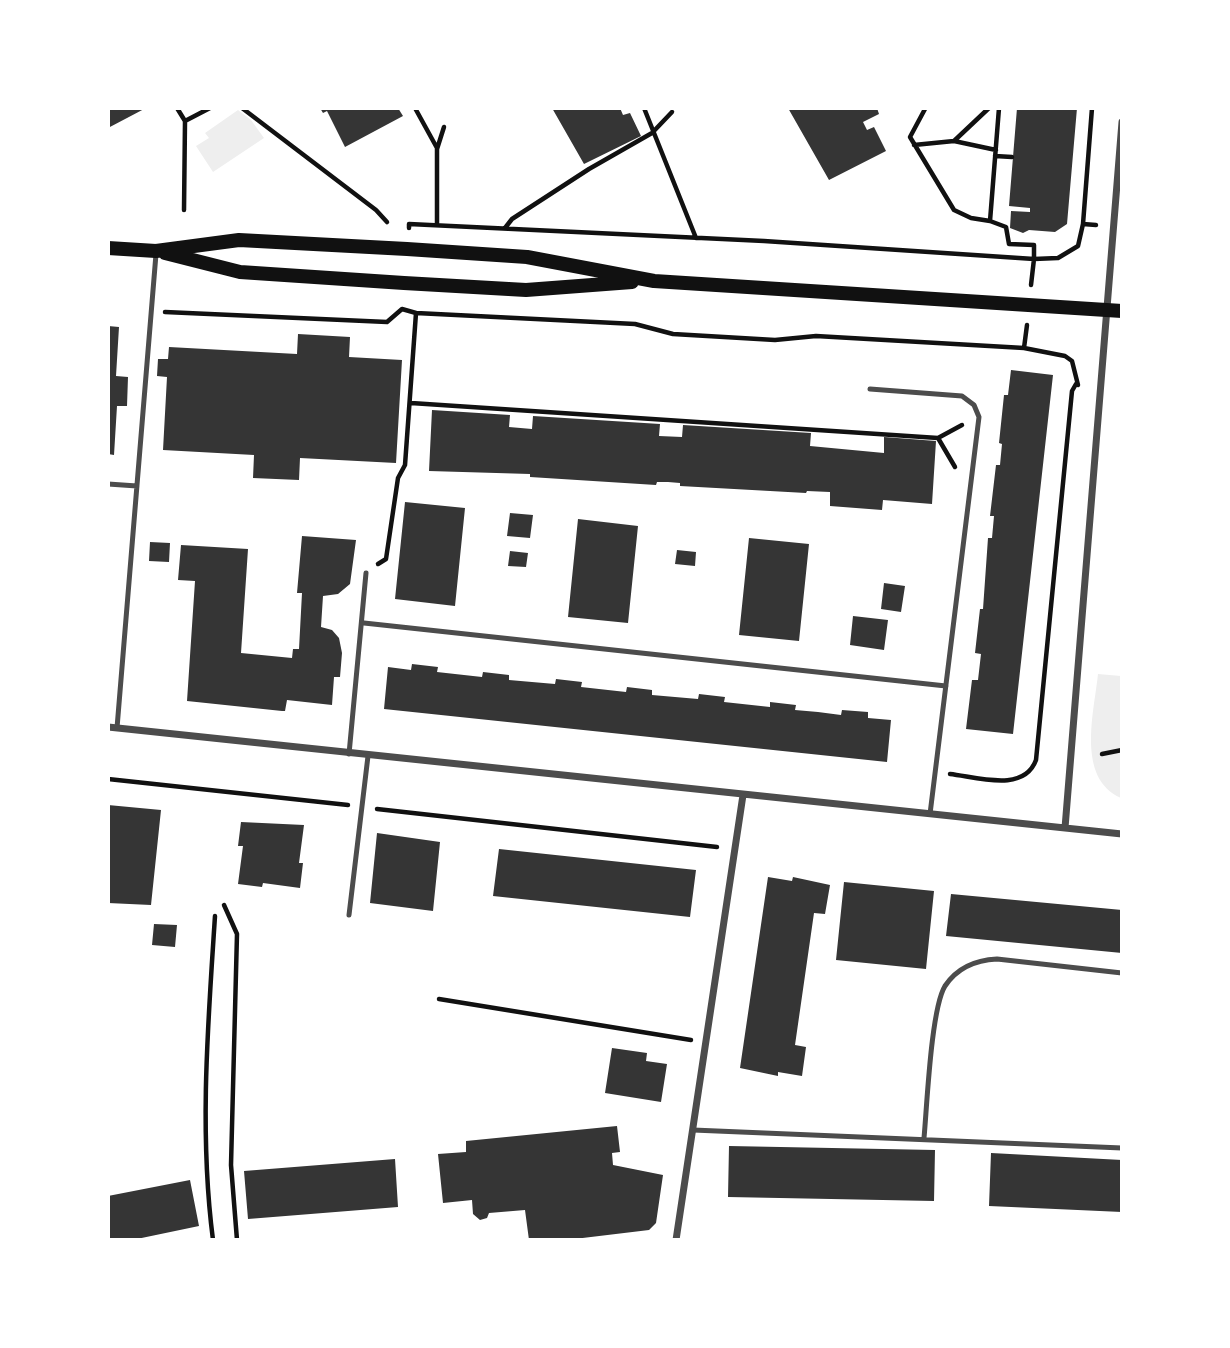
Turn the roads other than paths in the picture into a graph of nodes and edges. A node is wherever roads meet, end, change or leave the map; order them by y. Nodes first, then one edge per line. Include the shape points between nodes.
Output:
1 (1122, 122) edge
2 (108, 248) edge
3 (156, 251) junction
4 (654, 281) junction
5 (1115, 310) edge
6 (870, 389) dead end
7 (108, 484) edge
8 (137, 486) junction
9 (366, 573) road end
10 (364, 623) junction
11 (946, 686) junction
12 (113, 727) edge
13 (349, 754) junction
14 (368, 756) junction
15 (743, 795) junction
16 (930, 814) junction
17 (1065, 828) junction
18 (1122, 834) edge
19 (349, 915) dead end
20 (1122, 973) edge
21 (693, 1130) junction
22 (924, 1138) junction
23 (1122, 1148) edge
24 (676, 1240) edge

1 - 5 street via 1112,226
2 - 3 main road
3 - 4 main road via 240,272 404,283 526,290
3 - 4 main road via 239,240 331,244 527,257
3 - 8 lane
4 - 5 main road
5 - 17 street via 1102,387
6 - 11 lane via 962,396 974,405 979,417
7 - 8 lane
8 - 12 lane
9 - 10 lane
10 - 11 lane
10 - 13 lane
11 - 16 lane
12 - 13 street
13 - 14 street
14 - 15 street
14 - 19 lane
15 - 16 street
15 - 21 street
16 - 17 street
17 - 18 street
20 - 22 lane via 997,960 961,969 946,985 937,1006
21 - 22 lane
21 - 24 street
22 - 23 lane

